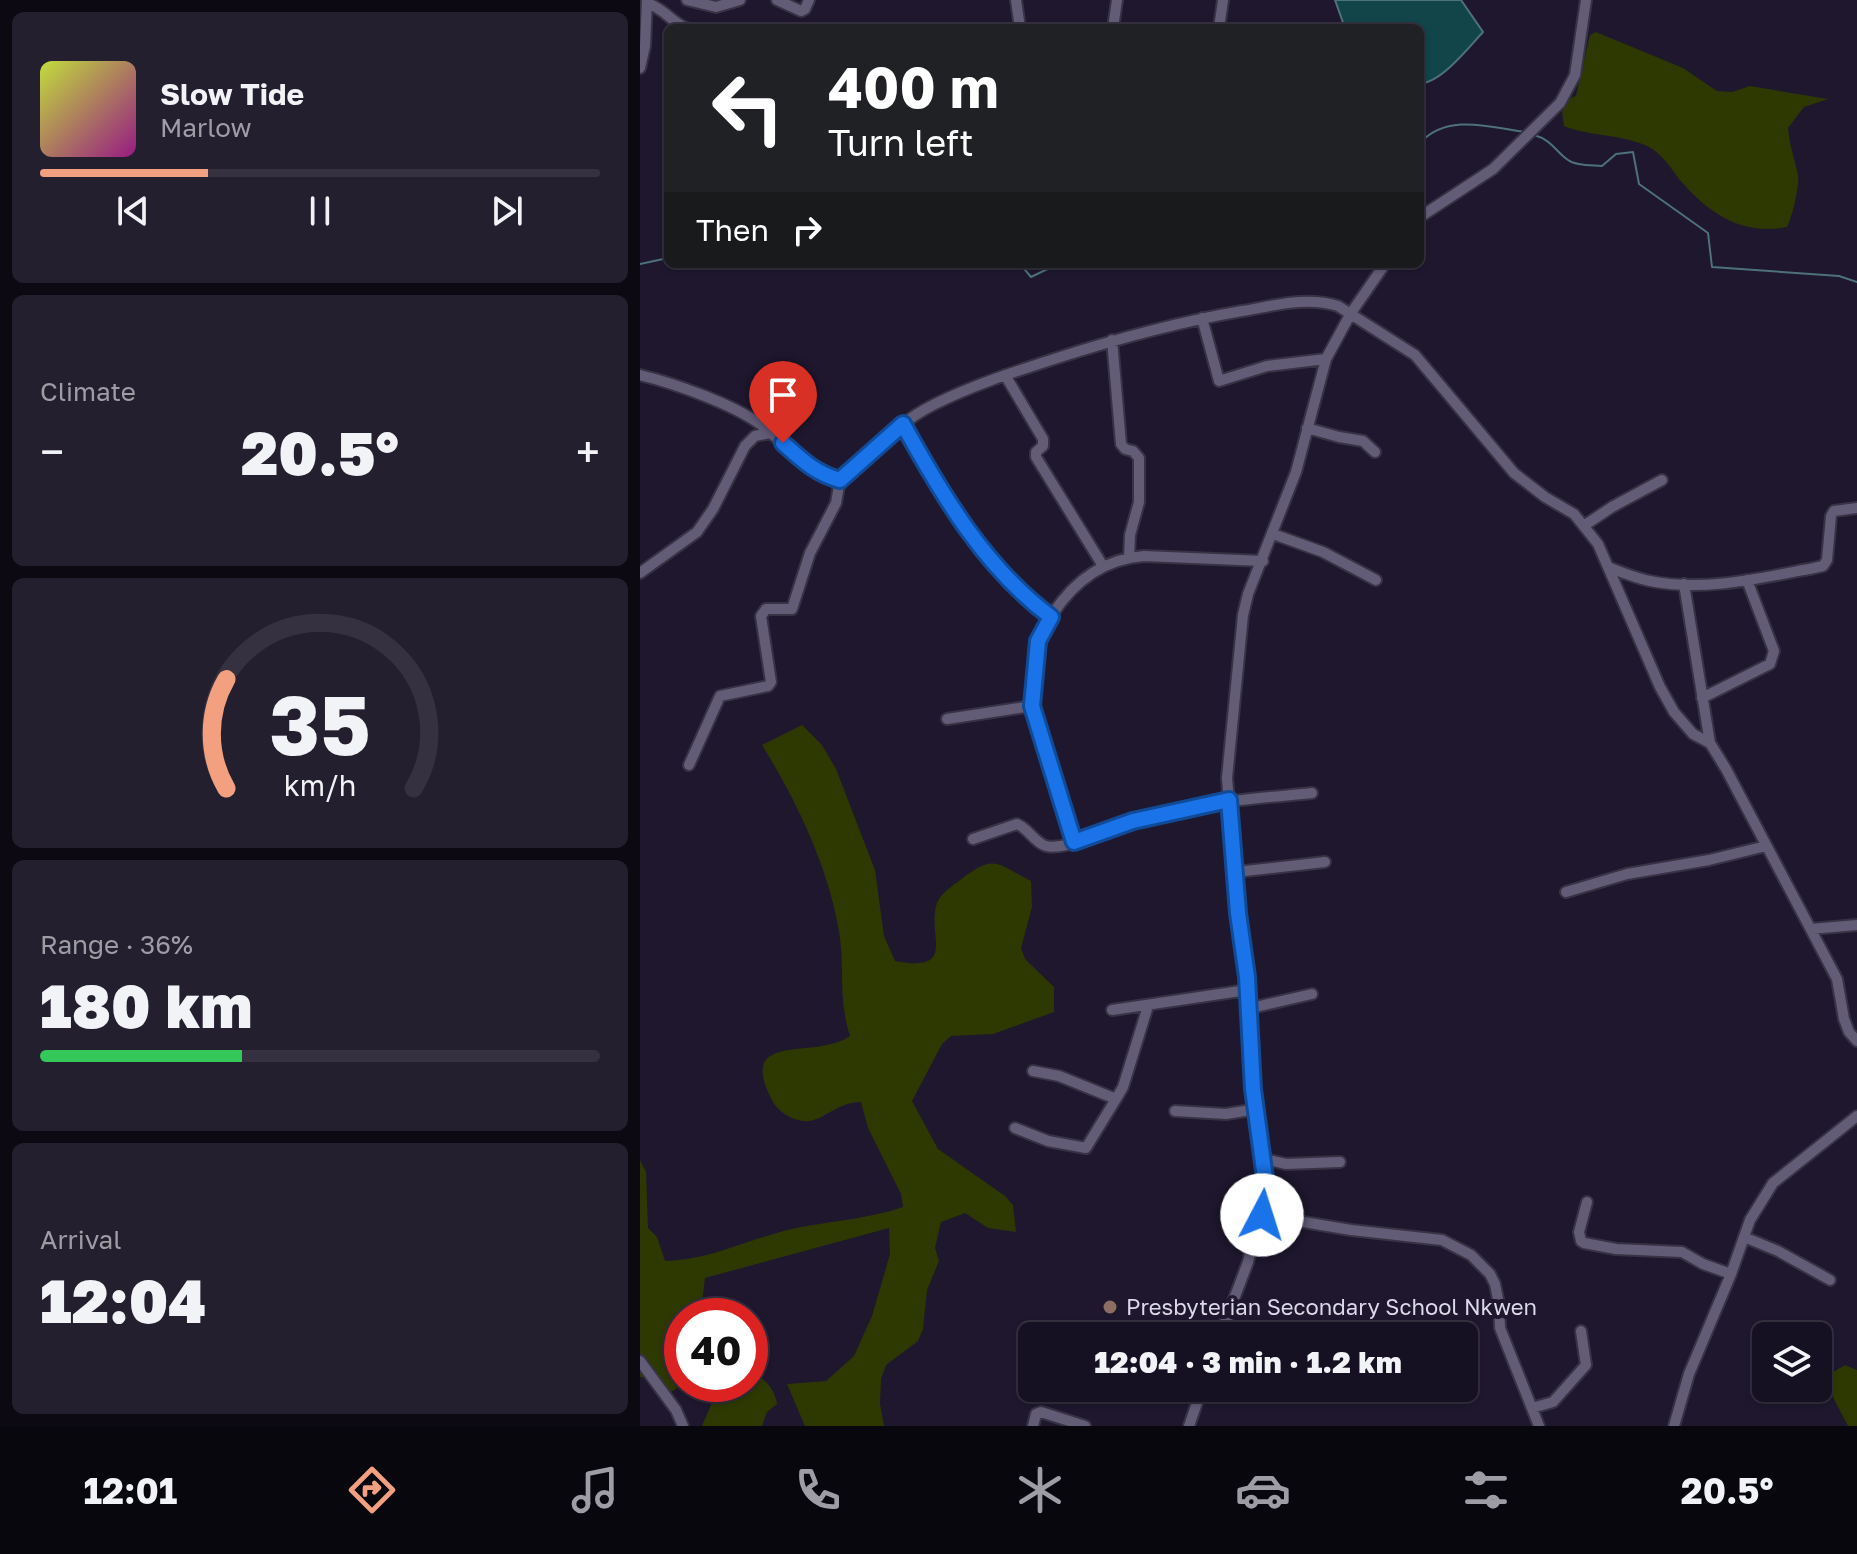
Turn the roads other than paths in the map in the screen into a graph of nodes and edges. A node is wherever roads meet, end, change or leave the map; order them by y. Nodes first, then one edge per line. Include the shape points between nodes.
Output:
1 (687, 0) edge
2 (740, 0) edge
3 (777, 0) edge
4 (809, 0) edge
5 (1016, 0) edge
6 (1117, 0) edge
7 (1223, 0) edge
8 (1586, 0) edge
9 (647, 1) edge
10 (679, 24) edge
11 (1019, 24) edge
12 (1114, 24) edge
13 (1220, 24) edge
14 (640, 68) edge
15 (1424, 214) edge
16 (1382, 268) edge
17 (1351, 313) junction
18 (1202, 318) junction
19 (1112, 340) junction
20 (1326, 359) junction
21 (640, 375) edge
22 (1005, 375) junction
23 (903, 424) junction
24 (1307, 428) junction
25 (770, 433) junction
26 (1375, 452) dead end
27 (840, 480) junction
28 (1662, 480) dead end
29 (1857, 508) edge
30 (1585, 525) junction
31 (1273, 534) junction
32 (1129, 557) junction
33 (1263, 561) junction
34 (1103, 566) junction
35 (1608, 567) junction
36 (640, 573) edge
37 (1376, 580) dead end
38 (1747, 580) junction
39 (1684, 584) junction
40 (1051, 617) junction
41 (1702, 698) junction
42 (1032, 706) junction
43 (947, 719) dead end
44 (1710, 743) junction
45 (689, 765) dead end
46 (1312, 793) dead end
47 (1229, 800) junction
48 (973, 839) dead end
49 (1074, 842) junction
50 (1766, 846) junction
51 (1325, 862) dead end
52 (1236, 872) junction
53 (1566, 892) dead end
54 (1857, 925) edge
55 (1811, 929) junction
56 (1247, 990) junction
57 (1312, 994) dead end
58 (1148, 1006) junction
59 (1247, 1009) junction
60 (1112, 1010) dead end
61 (1857, 1041) edge
62 (1033, 1071) dead end
63 (1116, 1099) junction
64 (1257, 1109) junction
65 (1175, 1111) dead end
66 (1857, 1116) edge
67 (1015, 1128) dead end
68 (1264, 1159) junction
69 (1340, 1162) dead end
70 (1587, 1202) dead end
71 (1262, 1215) junction
72 (1744, 1237) junction
73 (1731, 1274) junction
74 (1830, 1280) dead end
75 (1225, 1322) edge
76 (1581, 1331) dead end
77 (640, 1361) edge
78 (1197, 1402) edge
79 (1532, 1408) junction
80 (1678, 1425) edge
81 (683, 1426) edge
82 (1033, 1426) edge
83 (1085, 1426) edge
84 (1189, 1426) edge
85 (1539, 1426) edge

1 - 2 street via 716,7
3 - 4 street via 801,11
5 - 11 street
6 - 12 street
7 - 13 street
8 - 15 street via 1575,75 1560,103 1493,169
9 - 10 street
9 - 14 street
16 - 17 street
17 - 18 street via 1327,302 1309,302
17 - 20 street
17 - 30 street via 1415,355 1514,473
18 - 19 street
18 - 20 street via 1219,381 1267,366
19 - 22 street
19 - 32 street via 1121,444 1139,458 1139,502
20 - 24 street
21 - 25 street via 743,414
22 - 23 street via 934,404
22 - 34 street via 1043,439 1036,457
23 - 27 street
23 - 40 street via 968,532 1029,601
24 - 26 street via 1363,441
24 - 31 street
25 - 27 street via 808,466
25 - 36 street via 755,436 745,446 697,532
27 - 45 street via 836,503 810,553 792,609 766,609 761,616 771,682 720,696
28 - 30 street
29 - 38 street via 1831,516 1830,552 1823,566
30 - 35 street
31 - 33 street
31 - 37 street
32 - 33 street
32 - 34 street
33 - 47 street via 1243,615 1227,761
34 - 40 street via 1082,579
35 - 39 street via 1649,581
35 - 44 street via 1674,712 1693,734
38 - 39 street
38 - 41 street via 1774,658
39 - 41 street
40 - 42 street via 1038,641
41 - 44 street
42 - 43 street
42 - 49 street
44 - 50 street
46 - 47 street
47 - 49 street via 1133,821
47 - 52 street
48 - 49 street via 1017,824 1047,846
50 - 53 street
50 - 55 street
51 - 52 street
52 - 56 street
54 - 55 street
55 - 61 street via 1837,979 1844,1019
56 - 58 street
56 - 59 street
57 - 59 street
58 - 60 street
58 - 63 street
59 - 64 street
62 - 63 street
63 - 67 street via 1086,1148
64 - 65 street via 1226,1114
64 - 68 street
66 - 72 street via 1773,1183
68 - 69 street via 1286,1164
68 - 71 street
70 - 73 street via 1579,1232 1584,1243 1682,1252
71 - 75 street
71 - 79 street via 1442,1240 1471,1255 1495,1284 1500,1328
72 - 73 street
72 - 74 street
73 - 80 street via 1689,1374
76 - 79 street via 1586,1365 1553,1402
77 - 81 street
78 - 84 street
79 - 85 street
82 - 83 street via 1041,1412

